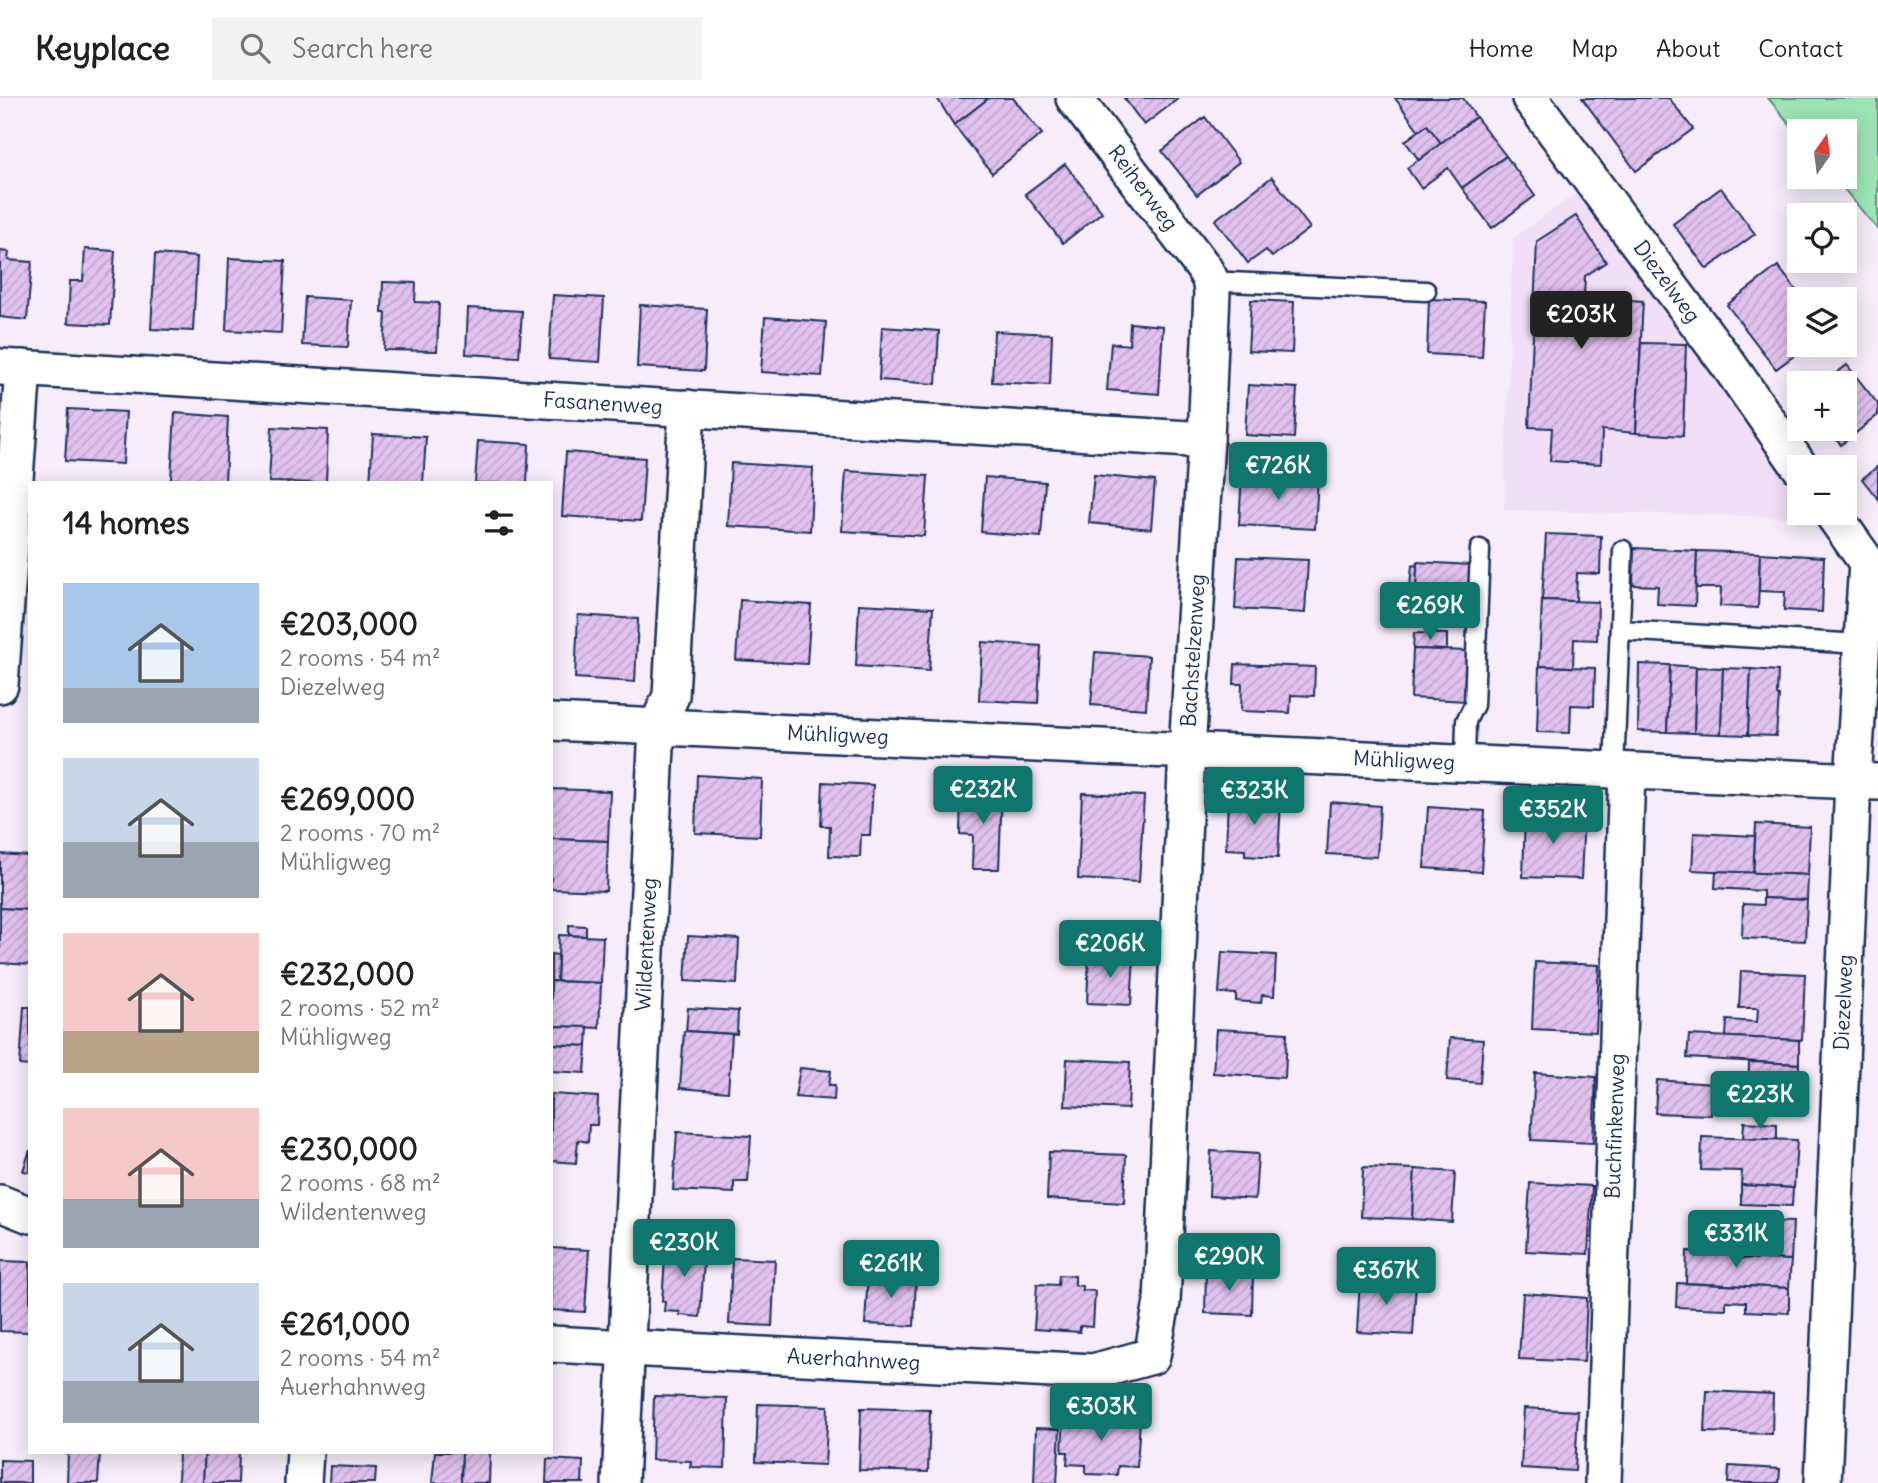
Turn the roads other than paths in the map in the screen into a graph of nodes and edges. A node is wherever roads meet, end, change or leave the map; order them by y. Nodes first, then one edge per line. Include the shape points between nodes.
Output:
1 (1074, 98) edge
2 (1531, 98) edge
3 (1210, 282) junction
4 (1426, 291) dead end
5 (12, 367) edge
6 (687, 408) junction
7 (1206, 440) junction
8 (1792, 455) edge
9 (1841, 525) edge
10 (1480, 549) dead end
11 (1623, 550) dead end
12 (1873, 570) edge
13 (1620, 630) junction
14 (1862, 644) junction
15 (10, 684) edge
16 (553, 722) edge
17 (657, 727) junction
18 (1187, 751) junction
19 (1465, 764) junction
20 (1621, 771) junction
21 (1866, 781) edge
22 (0, 1203) edge
23 (28, 1214) edge
24 (553, 1344) edge
25 (625, 1348) junction
26 (1152, 1356) joint
27 (305, 1454) edge
28 (303, 1483) edge
29 (620, 1483) edge
30 (1603, 1483) edge
31 (1823, 1483) edge

1 - 3 street, Reiherweg
2 - 8 street, Diezelweg
3 - 4 lane
3 - 7 street, Bachstelzenweg
5 - 6 street, Fasanenweg
5 - 15 street
6 - 7 street, Fasanenweg
6 - 17 street, Wildentenweg via 671,696
7 - 18 street, Bachstelzenweg
9 - 12 street, Diezelweg
10 - 19 lane via 1474,705 1466,721
11 - 13 lane
12 - 14 street, Diezelweg
13 - 14 lane
13 - 20 lane
14 - 21 street, Diezelweg
16 - 17 street, Mühligweg
17 - 18 street, Mühligweg
17 - 25 street, Wildentenweg
18 - 19 street, Mühligweg
18 - 26 street, Bachstelzenweg via 1161,1302
19 - 20 street, Mühligweg
20 - 21 street, Mühligweg
20 - 30 street, Buchfinkenweg
21 - 31 street, Diezelweg
22 - 23 street
24 - 25 street, Auerhahnweg
25 - 26 street, Auerhahnweg via 1093,1372
25 - 29 street, Wildentenweg
27 - 28 street

